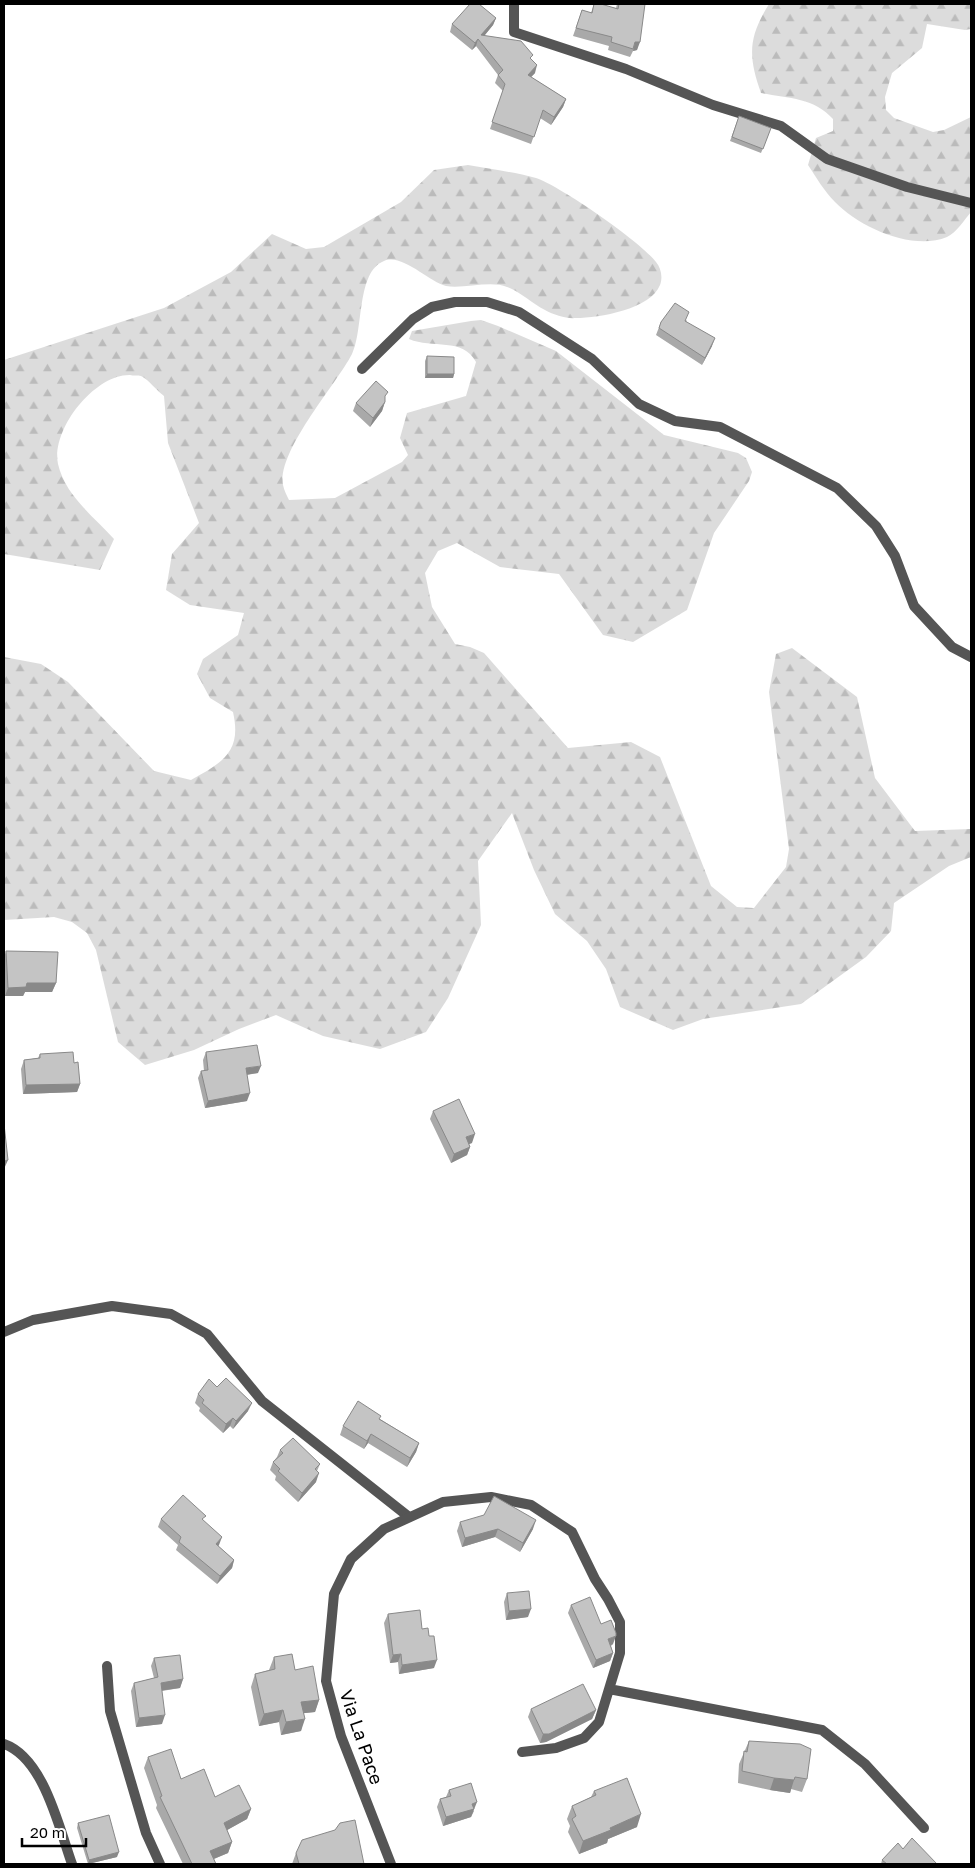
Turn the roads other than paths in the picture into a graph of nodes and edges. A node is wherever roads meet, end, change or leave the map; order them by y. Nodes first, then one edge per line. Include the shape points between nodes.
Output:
1 (514, 4) edge
2 (971, 203) edge
3 (362, 369) dead end
4 (971, 657) edge
5 (4, 1332) edge
6 (409, 1517) junction
7 (107, 1666) dead end
8 (609, 1689) junction
9 (4, 1744) edge
10 (522, 1752) dead end
11 (924, 1828) dead end
12 (72, 1864) edge
13 (160, 1864) edge
14 (391, 1864) edge

1 - 2 street via 514,32 626,69 713,105 781,126 827,160 907,187
3 - 4 street via 413,319 432,307 455,302 487,302 519,312 592,359 639,404 675,421 720,427 837,488 876,526 895,556 914,606 952,647
5 - 6 street via 33,1320 112,1306 171,1314 207,1334 262,1401
6 - 8 street, Via La Pace via 443,1502 491,1498 530,1505 572,1532 594,1580 620,1622 620,1653
6 - 14 street, Via La Pace via 384,1529 351,1559 334,1594 326,1680 340,1736
7 - 13 street via 110,1711 146,1833
8 - 10 street, Via La Pace via 599,1722 584,1738 556,1748
8 - 11 street via 822,1730 864,1764
9 - 12 street via 31,1765 45,1788

